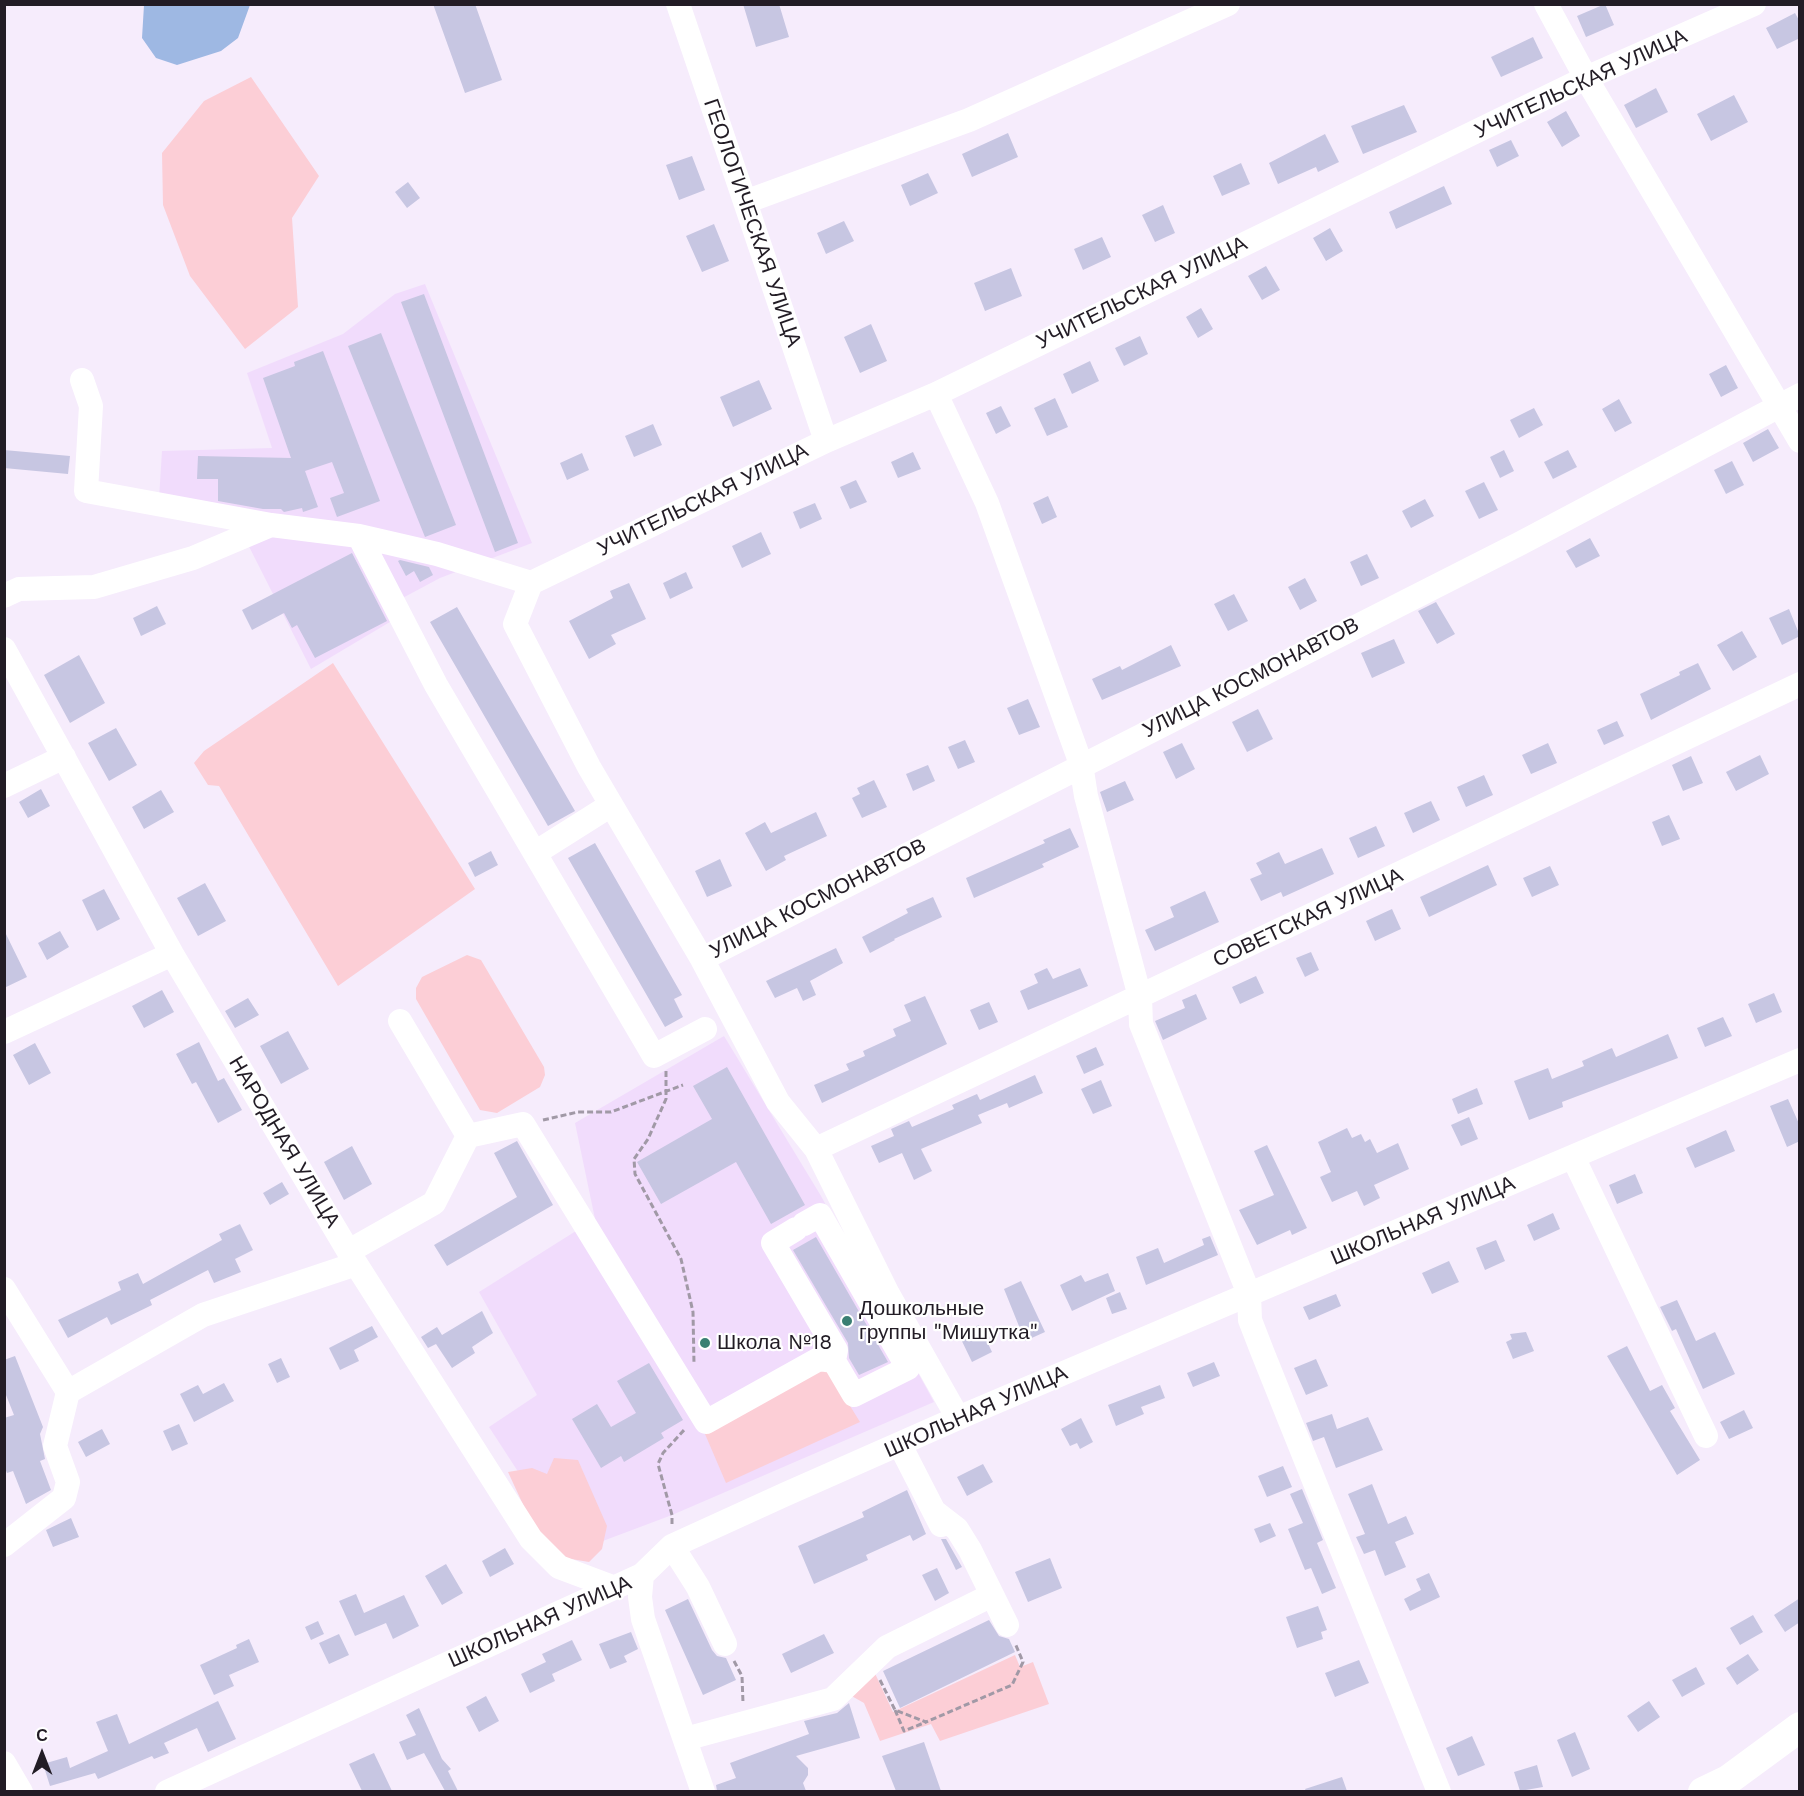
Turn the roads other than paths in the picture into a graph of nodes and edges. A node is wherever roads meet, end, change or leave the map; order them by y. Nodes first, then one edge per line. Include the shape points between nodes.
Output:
1 (678, 4) edge
2 (1228, 4) edge
3 (1546, 4) edge
4 (1754, 4) edge
5 (1586, 78) junction
6 (745, 202) junction
7 (82, 380) dead end
8 (936, 394) junction
9 (1789, 400) edge
10 (826, 441) junction
11 (1800, 441) edge
12 (271, 525) junction
13 (359, 536) junction
14 (531, 583) junction
15 (4, 596) edge
16 (4, 649) edge
17 (1800, 684) edge
18 (63, 757) junction
19 (1081, 764) junction
20 (4, 786) edge
21 (611, 805) junction
22 (535, 853) junction
23 (172, 954) junction
24 (702, 959) junction
25 (1140, 997) junction
26 (400, 1021) dead end
27 (705, 1029) dead end
28 (4, 1032) edge
29 (1800, 1060) edge
30 (468, 1136) junction
31 (816, 1149) junction
32 (1573, 1157) junction
33 (352, 1258) junction
34 (4, 1289) edge
35 (1249, 1294) junction
36 (834, 1361) junction
37 (68, 1392) junction
38 (958, 1418) junction
39 (1706, 1436) dead end
40 (900, 1445) junction
41 (4, 1545) edge
42 (672, 1546) junction
43 (642, 1575) junction
44 (615, 1588) junction
45 (992, 1594) junction
46 (1007, 1626) road end
47 (725, 1644) road end
48 (1800, 1727) edge
49 (685, 1739) junction
50 (4, 1763) edge
51 (21, 1791) edge
52 (167, 1791) edge
53 (703, 1791) edge
54 (1438, 1791) edge
55 (1703, 1791) edge

1 - 6 street, ГЕОЛОГИЧЕСКАЯ УЛИЦА
2 - 6 street via 969,120
3 - 5 street
4 - 5 street, УЧИТЕЛЬСКАЯ УЛИЦА
5 - 8 street, УЧИТЕЛЬСКАЯ УЛИЦА
5 - 9 street
6 - 10 street, ГЕОЛОГИЧЕСКАЯ УЛИЦА
7 - 12 street via 90,406 86,491
8 - 10 street, УЧИТЕЛЬСКАЯ УЛИЦА
8 - 19 street via 987,503
9 - 11 street
9 - 19 street, УЛИЦА КОСМОНАВТОВ via 1521,543
10 - 14 street, УЧИТЕЛЬСКАЯ УЛИЦА
12 - 13 street
12 - 15 street via 194,558 94,587 19,589
13 - 14 street via 437,554
13 - 22 street via 436,685
14 - 21 street via 515,624
16 - 18 street, НАРОДНАЯ УЛИЦА
17 - 25 street, СОВЕТСКАЯ УЛИЦА
18 - 20 street
18 - 23 street, НАРОДНАЯ УЛИЦА
19 - 24 street, УЛИЦА КОСМОНАВТОВ
19 - 25 street via 1086,796
21 - 22 street
21 - 24 street
22 - 27 street via 654,1056
23 - 28 street
23 - 33 street, НАРОДНАЯ УЛИЦА
24 - 31 street via 778,1102
25 - 31 street, СОВЕТСКАЯ УЛИЦА
25 - 35 street via 1141,1024
26 - 30 street
29 - 32 street, ШКОЛЬНАЯ УЛИЦА
30 - 33 street via 434,1203
30 - 36 street via 524,1124 706,1422 819,1359
31 - 38 street via 888,1294
32 - 35 street, ШКОЛЬНАЯ УЛИЦА
32 - 39 street
33 - 37 street via 203,1316
33 - 44 street, НАРОДНАЯ УЛИЦА via 531,1539 559,1567
34 - 37 street
35 - 38 street, ШКОЛЬНАЯ УЛИЦА
35 - 54 street via 1250,1320
36 - 36 street via 836,1350 773,1243 820,1215 908,1368 854,1395
37 - 41 street via 55,1446 68,1482 64,1498
38 - 40 street, ШКОЛЬНАЯ УЛИЦА
40 - 42 street, ШКОЛЬНАЯ УЛИЦА
40 - 45 street via 940,1522 957,1529
42 - 43 street, ШКОЛЬНАЯ УЛИЦА
42 - 47 street via 698,1587
43 - 44 street, ШКОЛЬНАЯ УЛИЦА
43 - 49 street via 643,1618
44 - 52 street, ШКОЛЬНАЯ УЛИЦА
45 - 46 street
45 - 49 street via 886,1647 833,1699
48 - 55 main road via 1728,1780
49 - 53 street
50 - 51 street

